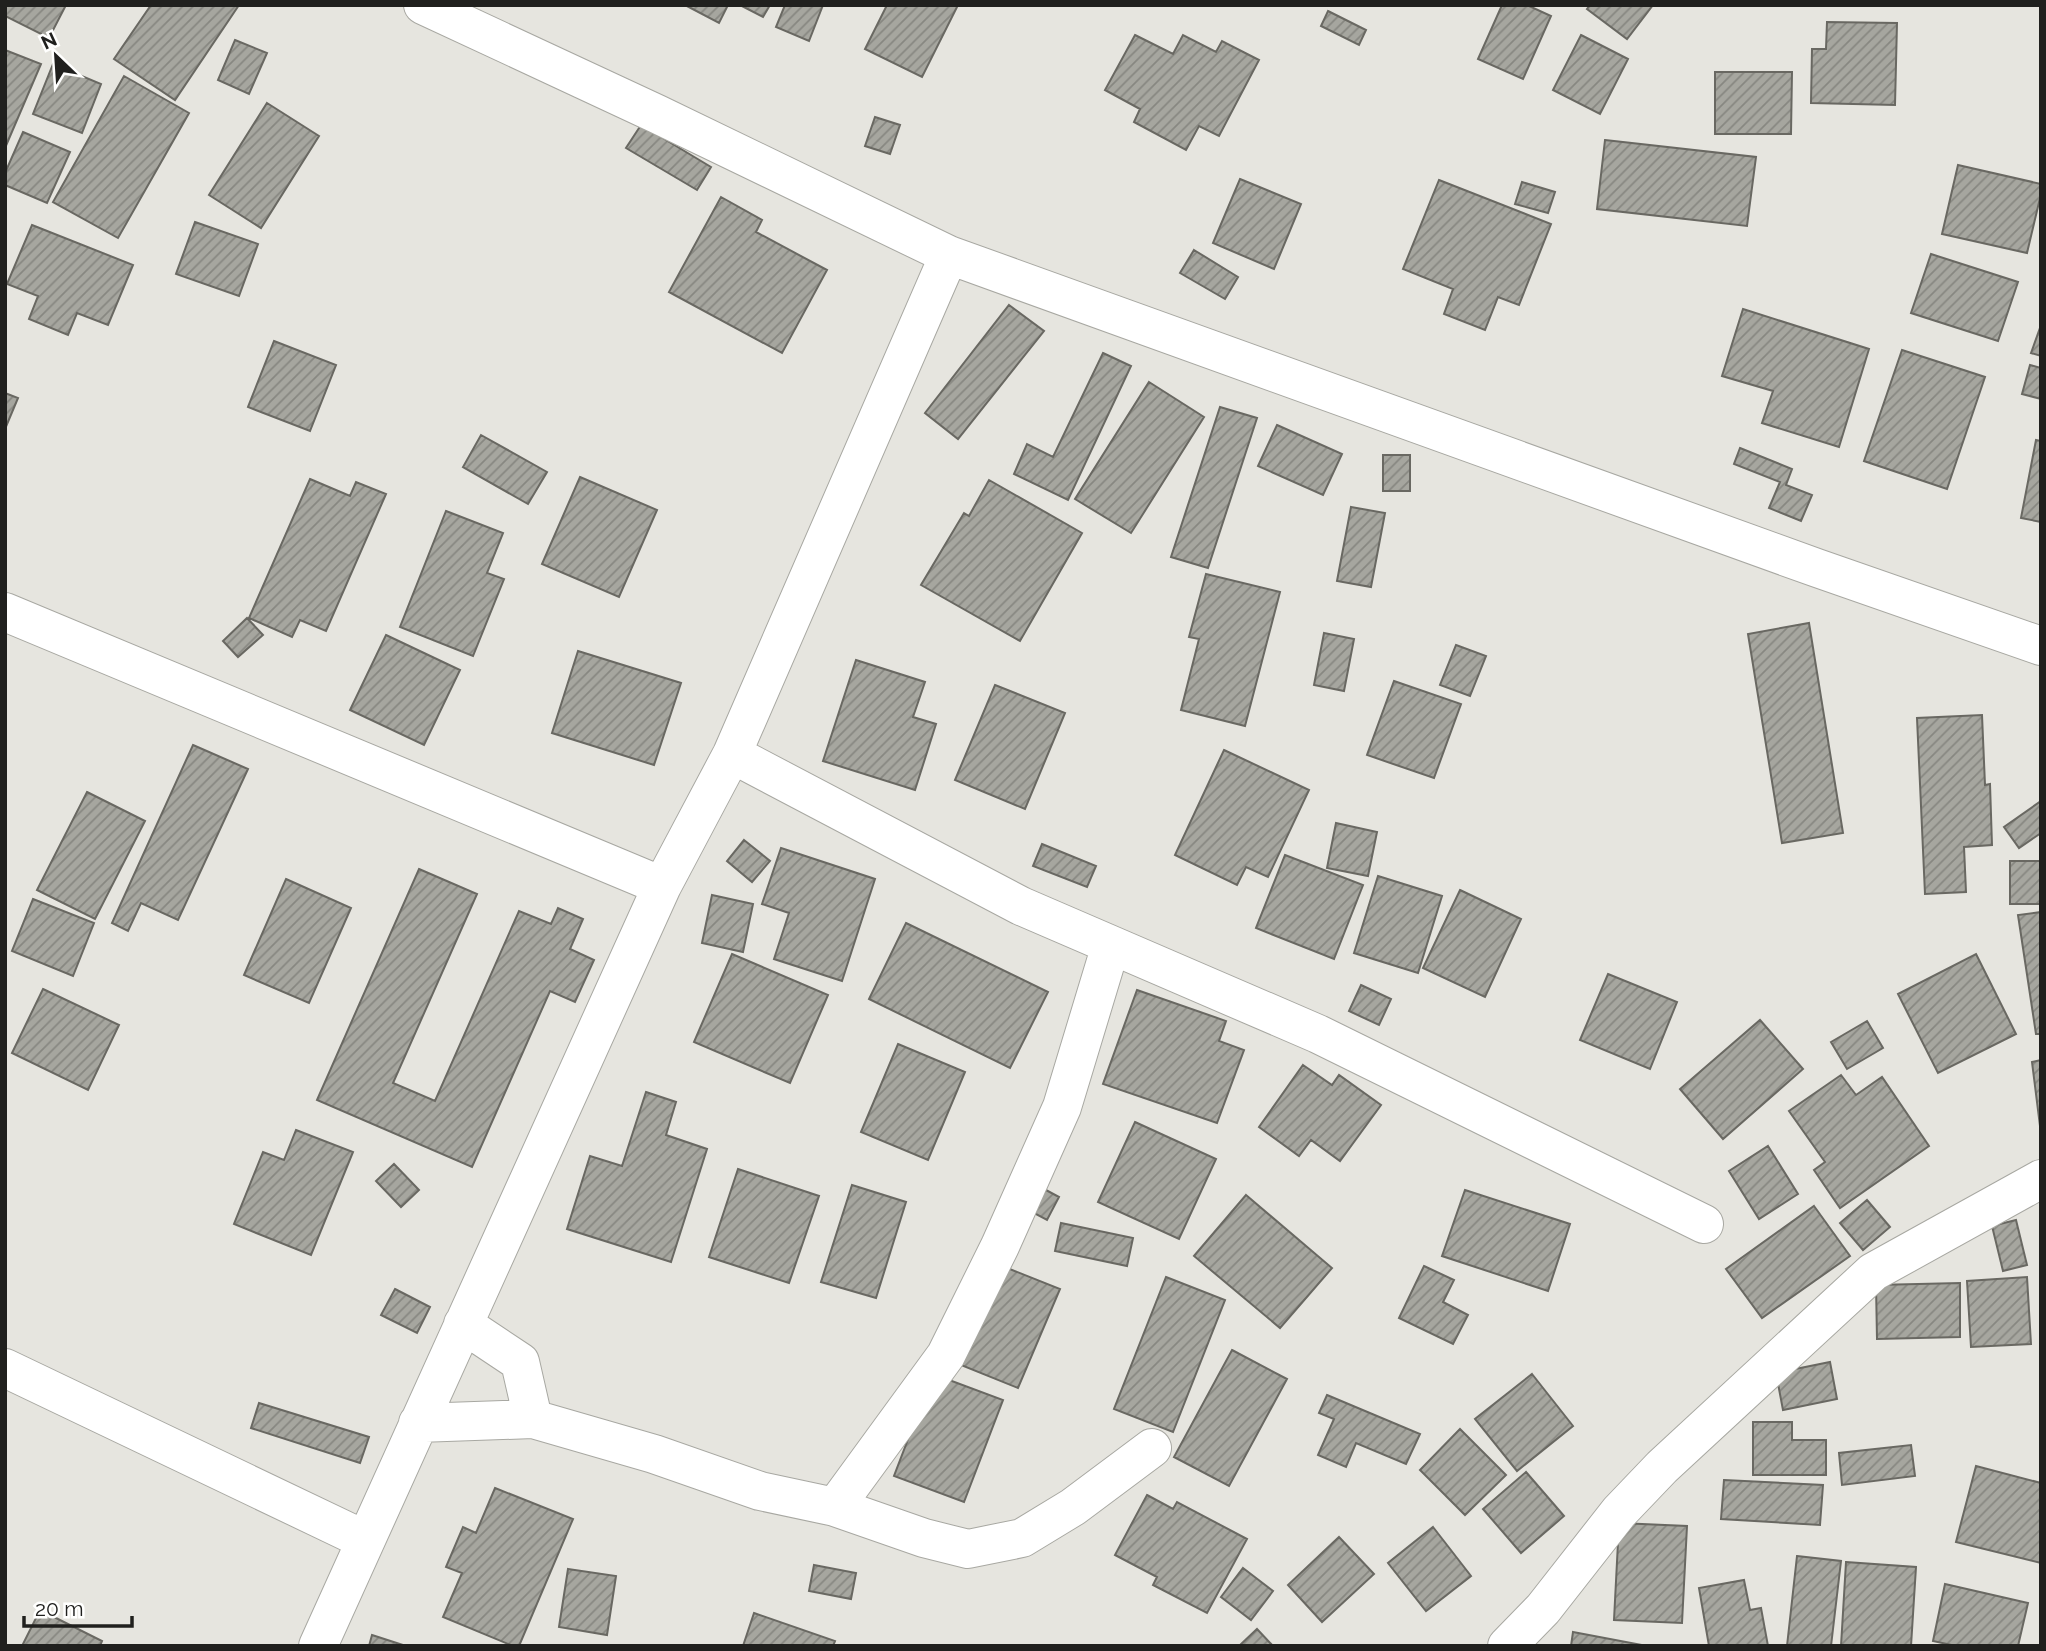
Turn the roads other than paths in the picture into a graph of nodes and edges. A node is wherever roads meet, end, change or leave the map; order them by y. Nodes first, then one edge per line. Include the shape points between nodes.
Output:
1 (423, 5) edge
2 (949, 256) junction
3 (5, 612) edge
4 (2041, 646) edge
5 (732, 754) junction
6 (662, 886) junction
7 (1111, 945) junction
8 (2041, 1179) edge
9 (1704, 1224) dead end
10 (463, 1324) junction
11 (5, 1368) edge
12 (533, 1419) junction
13 (418, 1423) junction
14 (1152, 1448) dead end
15 (835, 1507) junction
16 (365, 1541) junction
17 (318, 1646) edge
18 (1507, 1646) edge

1 - 2 street
2 - 4 street
2 - 5 street
3 - 6 street
5 - 6 street
5 - 7 street via 1021,906
6 - 10 street
7 - 9 street via 1318,1034
7 - 15 street via 1062,1107 1000,1246 946,1355
8 - 18 street via 1872,1272 1662,1467
10 - 12 street via 520,1363
10 - 13 street
11 - 16 street
12 - 13 street
12 - 15 street via 760,1491
13 - 16 street
14 - 15 street via 1073,1507 1022,1538 968,1549
16 - 17 street

